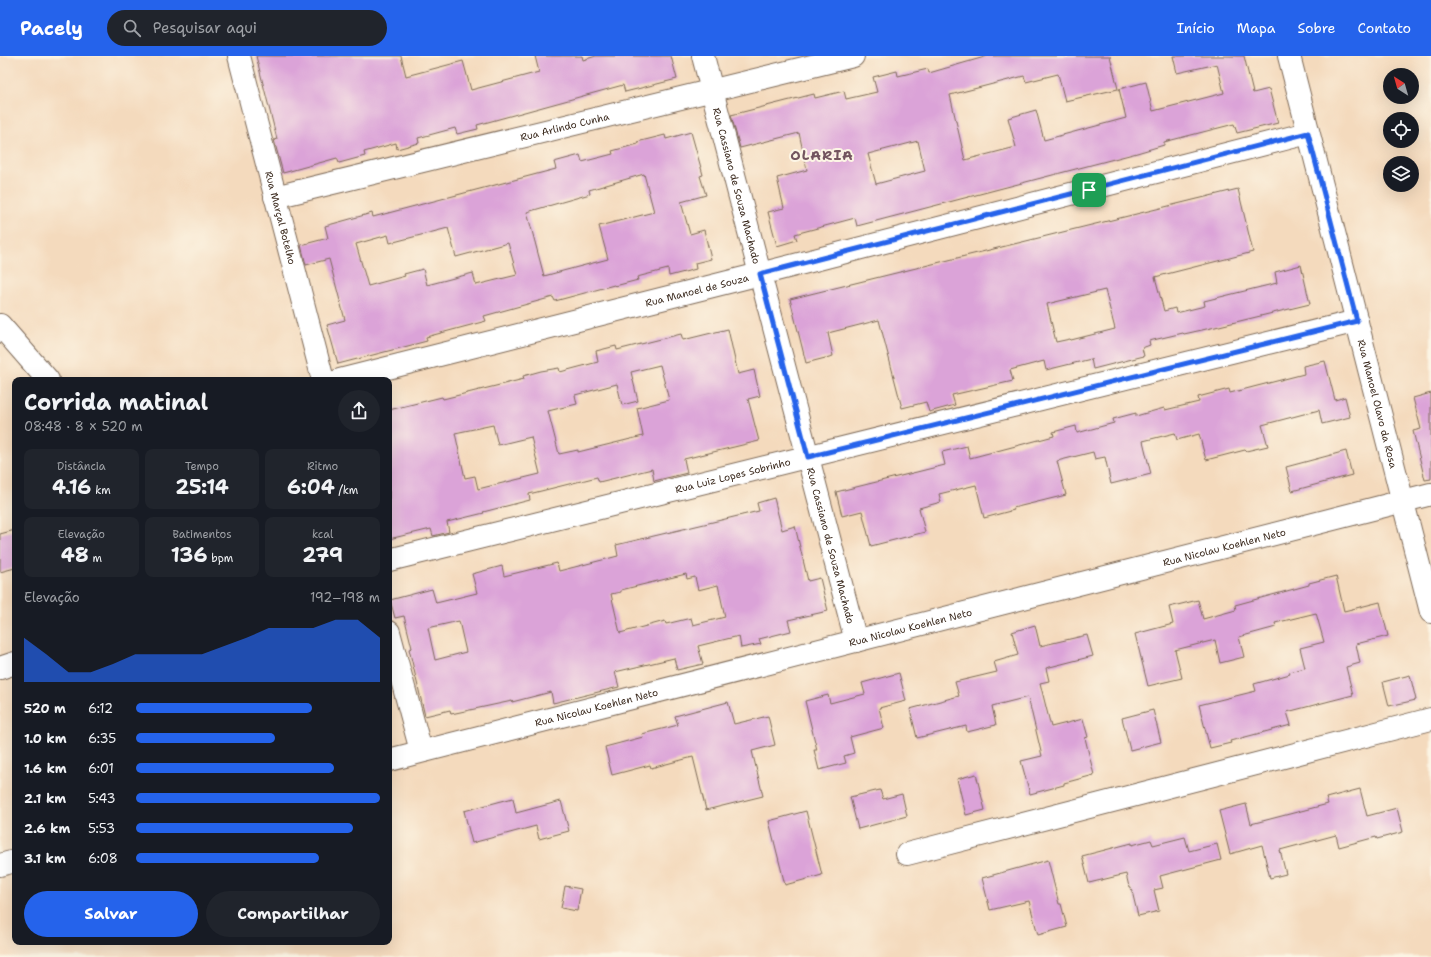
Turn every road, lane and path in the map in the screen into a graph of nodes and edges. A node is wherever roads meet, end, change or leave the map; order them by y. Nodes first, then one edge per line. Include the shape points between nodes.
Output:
1 (239, 56) edge
2 (703, 56) edge
3 (853, 56) edge
4 (1289, 56) edge
5 (712, 91) junction
6 (1308, 133) junction
7 (276, 197) junction
8 (760, 274) junction
9 (1357, 321) junction
10 (0, 325) edge
11 (45, 377) edge
12 (322, 377) edge
13 (352, 377) edge
14 (808, 457) junction
15 (1431, 494) edge
16 (1402, 501) junction
17 (392, 559) edge
18 (1431, 612) edge
19 (856, 641) junction
20 (392, 643) edge
21 (12, 664) edge
22 (0, 668) edge
23 (1431, 719) edge
24 (421, 751) junction
25 (392, 759) edge
26 (907, 854) dead end
27 (12, 862) edge
28 (0, 865) edge

1 - 7 street, Rua Marçal Botelho
2 - 5 street, Rua Cassiano de Souza Machado
3 - 5 street, Rua Arlindo Cunha
4 - 6 street, Rua Manoel Olavo da Rosa
5 - 7 street, Rua Arlindo Cunha
5 - 8 street, Rua Cassiano de Souza Machado
6 - 8 street, Rua Manoel de Souza
6 - 9 street, Rua Manoel Olavo da Rosa
7 - 12 street, Rua Marçal Botelho
8 - 13 street, Rua Manoel de Souza
8 - 14 street, Rua Cassiano de Souza Machado
9 - 14 street, Rua Luiz Lopes Sobrinho
9 - 16 street, Rua Manoel Olavo da Rosa
10 - 11 street
14 - 17 street, Rua Luiz Lopes Sobrinho
14 - 19 street, Rua Cassiano de Souza Machado
15 - 16 street, Rua Nicolau Koehlen Neto
16 - 18 street, Rua Manoel Olavo da Rosa
16 - 19 street, Rua Nicolau Koehlen Neto
19 - 24 street, Rua Nicolau Koehlen Neto
20 - 24 street
21 - 22 street
23 - 26 street
24 - 25 street, Rua Nicolau Koehlen Neto
27 - 28 street

